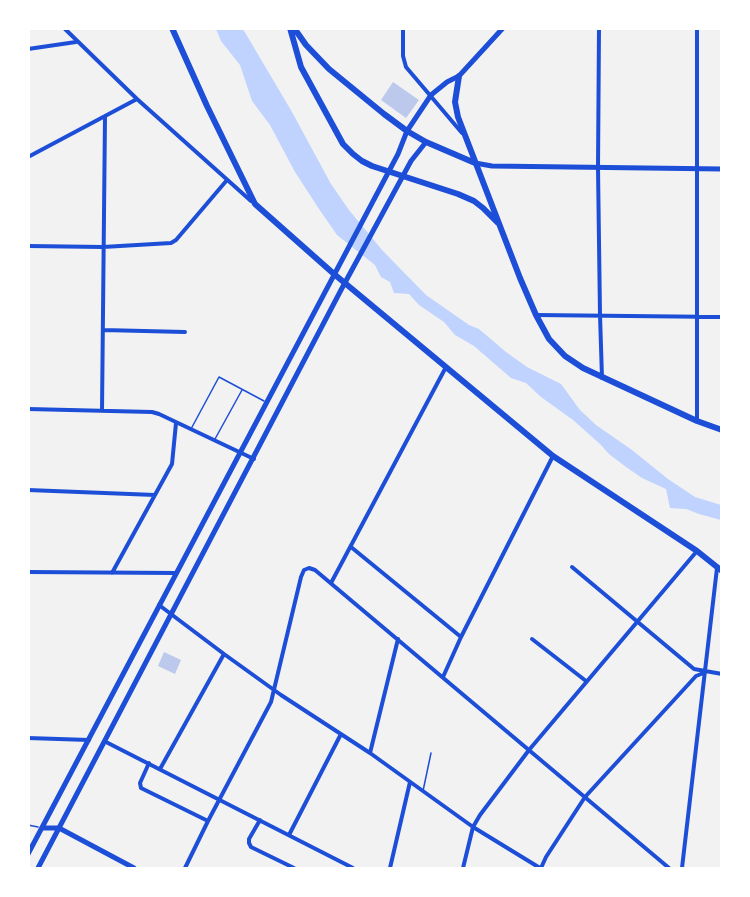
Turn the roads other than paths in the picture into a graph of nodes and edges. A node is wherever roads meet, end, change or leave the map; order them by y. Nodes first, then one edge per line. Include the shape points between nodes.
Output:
1 (64, 28) edge
2 (171, 28) edge
3 (290, 28) edge
4 (294, 28) edge
5 (403, 28) edge
6 (503, 28) edge
7 (599, 28) edge
8 (697, 28) edge
9 (77, 41) junction
10 (28, 49) edge
11 (459, 76) junction
12 (431, 95) junction
13 (138, 99) junction
14 (105, 116) junction
15 (407, 131) junction
16 (466, 137) junction
17 (426, 141) junction
18 (28, 157) edge
19 (475, 163) junction
20 (598, 168) junction
21 (697, 169) junction
22 (722, 169) edge
23 (227, 180) junction
24 (255, 204) junction
25 (500, 225) junction
26 (28, 246) edge
27 (103, 247) junction
28 (334, 274) junction
29 (345, 283) junction
30 (536, 315) junction
31 (600, 315) junction
32 (697, 317) junction
33 (722, 317) edge
34 (103, 330) junction
35 (185, 332) dead end
36 (446, 367) junction
37 (602, 378) junction
38 (242, 390) junction
39 (267, 402) junction
40 (28, 409) edge
41 (102, 411) junction
42 (697, 421) junction
43 (176, 423) junction
44 (191, 430) junction
45 (722, 430) edge
46 (214, 441) junction
47 (240, 453) junction
48 (553, 456) junction
49 (254, 459) junction
50 (28, 490) edge
51 (155, 495) junction
52 (351, 547) junction
53 (697, 551) junction
54 (572, 567) dead end
55 (719, 569) edge
56 (28, 572) edge
57 (112, 573) junction
58 (177, 573) junction
59 (331, 583) junction
60 (159, 605) junction
61 (171, 614) junction
62 (637, 621) junction
63 (461, 637) junction
64 (398, 639) junction
65 (532, 639) dead end
66 (224, 654) junction
67 (706, 672) junction
68 (722, 674) edge
69 (443, 677) junction
70 (586, 681) junction
71 (274, 690) junction
72 (341, 734) junction
73 (28, 738) edge
74 (89, 740) junction
75 (106, 742) junction
76 (529, 750) junction
77 (370, 753) junction
78 (431, 753) dead end
79 (148, 763) junction
80 (160, 769) junction
81 (410, 782) junction
82 (423, 792) junction
83 (585, 797) junction
84 (220, 799) junction
85 (260, 820) junction
86 (208, 821) junction
87 (28, 825) edge
88 (473, 827) junction
89 (42, 828) junction
90 (59, 828) junction
91 (289, 835) junction
92 (28, 854) edge
93 (38, 868) edge
94 (134, 868) edge
95 (185, 868) edge
96 (294, 868) edge
97 (353, 868) edge
98 (390, 868) edge
99 (463, 868) edge
100 (541, 868) edge
101 (669, 868) edge
102 (682, 868) edge

1 - 9 street
2 - 24 main road
3 - 25 main road via 301,67 353,154 372,166 474,201
4 - 15 main road via 329,69
5 - 12 street via 406,67
6 - 11 main road
7 - 20 street
8 - 21 street
9 - 10 street
9 - 13 street
11 - 12 main road
11 - 16 main road via 455,102
12 - 15 main road
12 - 16 street
13 - 14 street
13 - 23 street
14 - 18 street
14 - 27 street
15 - 17 main road
15 - 28 main road
16 - 19 main road
17 - 19 main road
17 - 29 main road via 411,161
19 - 20 main road
19 - 25 main road
20 - 21 main road
20 - 31 street
21 - 22 main road
21 - 32 street
23 - 24 street
23 - 27 street via 171,243
24 - 28 main road
25 - 30 main road
26 - 27 street
27 - 34 street
28 - 29 main road
28 - 39 main road
29 - 36 main road
29 - 49 main road
30 - 31 street
30 - 37 main road via 558,350
31 - 32 street
31 - 37 street
32 - 33 street
32 - 42 street
34 - 35 street
34 - 41 street
36 - 48 main road
36 - 52 street
37 - 42 main road
38 - 39 lane
38 - 44 lane via 219,377
38 - 46 lane
39 - 47 main road
40 - 41 street
41 - 43 street via 152,412
42 - 45 main road
43 - 44 street
43 - 51 street via 172,464
44 - 46 street
46 - 47 street
47 - 49 street
47 - 58 main road
48 - 53 main road
48 - 63 street
49 - 61 main road
50 - 51 street
51 - 57 street
52 - 59 street
52 - 63 street
53 - 55 main road
53 - 62 street
54 - 62 street
55 - 67 street
56 - 57 street
57 - 58 street
58 - 60 main road
59 - 64 street
59 - 71 street via 315,570 304,570
60 - 61 street
60 - 74 main road
61 - 66 street
61 - 75 main road
62 - 67 street via 694,669
62 - 70 street
63 - 69 street
64 - 69 street
64 - 77 street
65 - 70 street
66 - 71 street
66 - 80 street
67 - 68 street
67 - 83 street via 696,676
67 - 102 street
69 - 76 street
70 - 76 street
71 - 72 street
71 - 84 street
72 - 77 street
72 - 91 street
73 - 74 street
74 - 89 main road
75 - 79 street
75 - 90 main road
76 - 83 street
76 - 88 street
77 - 81 street
78 - 82 lane
79 - 80 street
79 - 86 street via 141,788
80 - 84 street
81 - 82 street
81 - 98 street
82 - 88 street
83 - 100 street
83 - 101 street
84 - 85 street
84 - 86 street
85 - 91 street
85 - 96 street via 249,839 251,847
86 - 95 street
87 - 89 lane
88 - 99 street
88 - 100 street
89 - 90 main road
89 - 92 main road
90 - 93 main road
90 - 94 main road
91 - 97 street

